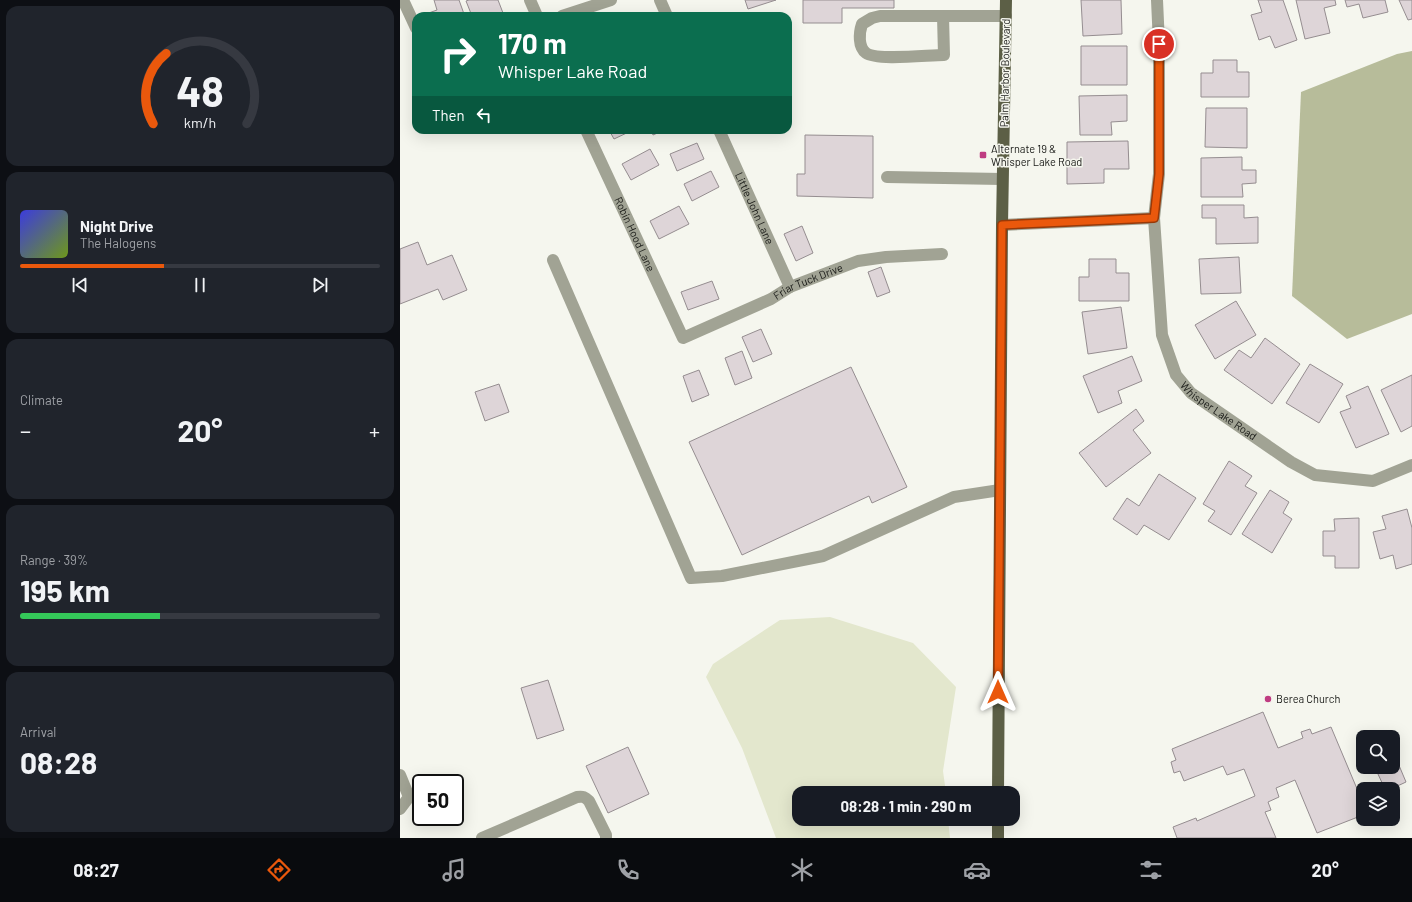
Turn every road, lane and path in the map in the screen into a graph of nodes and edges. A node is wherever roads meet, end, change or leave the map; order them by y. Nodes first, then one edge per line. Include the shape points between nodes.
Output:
1 (402, 0) edge
2 (530, 0) edge
3 (611, 0) edge
4 (660, 0) edge
5 (1006, 0) edge
6 (1157, 0) edge
7 (535, 12) edge
8 (574, 12) edge
9 (665, 12) edge
10 (943, 16) junction
11 (1006, 16) junction
12 (412, 20) edge
13 (588, 134) edge
14 (721, 134) edge
15 (887, 177) dead end
16 (1002, 179) junction
17 (1154, 218) junction
18 (1002, 225) junction
19 (942, 254) dead end
20 (554, 260) dead end
21 (790, 287) junction
22 (683, 338) joint
23 (1412, 465) edge
24 (1000, 490) junction
25 (400, 776) edge
26 (998, 786) edge
27 (400, 808) edge
28 (998, 826) edge
29 (482, 838) edge
30 (606, 838) edge
31 (998, 838) edge

1 - 12 street
2 - 7 street
3 - 8 street
4 - 9 street
5 - 11 main road, Palm Harbor Boulevard
6 - 17 street, Whisper Lake Road via 1159,174
10 - 10 street via 872,18 862,24 861,47 872,56 944,55
10 - 11 street
11 - 16 main road, Palm Harbor Boulevard
13 - 22 street, Robin Hood Lane
14 - 21 street, Little John Lane
15 - 16 street
16 - 18 main road, Palm Harbor Boulevard
17 - 18 street
17 - 23 street, Whisper Lake Road via 1162,335 1176,375 1191,393 1291,462 1315,475 1373,481
18 - 24 main road, Palm Harbor Boulevard
19 - 21 street, Friar Tuck Drive via 858,261
20 - 24 street via 691,578 722,576 823,556 954,497
21 - 22 street, Friar Tuck Drive via 771,299
24 - 26 main road, Palm Harbor Boulevard
25 - 27 street via 409,797
28 - 31 main road
29 - 30 street via 582,796 590,801

